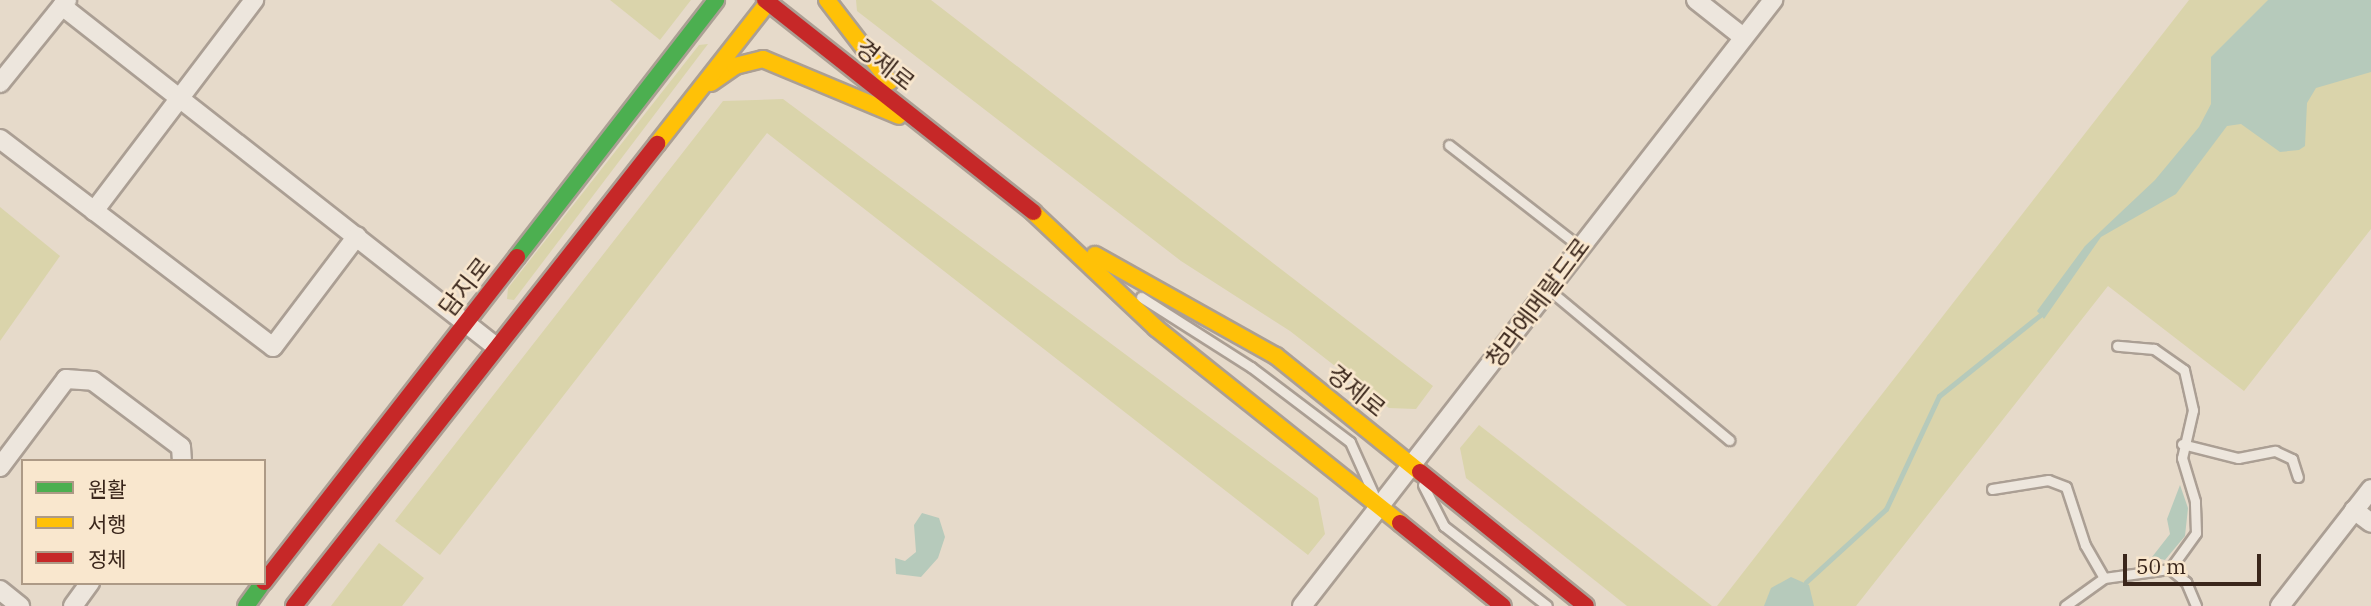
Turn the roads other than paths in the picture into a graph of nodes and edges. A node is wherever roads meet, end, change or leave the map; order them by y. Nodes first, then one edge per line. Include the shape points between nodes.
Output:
1 (254, 0) edge
2 (716, 0) edge
3 (827, 0) edge
4 (1696, 0) edge
5 (1773, 0) edge
6 (768, 1) edge
7 (65, 3) edge
8 (1743, 37) junction
9 (0, 83) edge
10 (179, 97) junction
11 (682, 108) junction
12 (933, 130) junction
13 (0, 139) edge
14 (1449, 145) dead end
15 (94, 211) junction
16 (357, 236) junction
17 (1075, 245) junction
18 (1580, 247) junction
19 (1101, 272) junction
20 (1548, 289) junction
21 (466, 323) junction
22 (495, 346) junction
23 (2117, 346) dead end
24 (1729, 440) dead end
25 (2182, 444) junction
26 (182, 459) edge
27 (1413, 466) junction
28 (0, 467) edge
29 (2298, 477) dead end
30 (1992, 489) dead end
31 (2371, 489) edge
32 (1380, 509) junction
33 (2354, 510) junction
34 (2371, 523) edge
35 (2170, 569) junction
36 (2104, 578) junction
37 (266, 579) edge
38 (89, 585) edge
39 (262, 585) edge
40 (0, 590) edge
41 (20, 606) edge
42 (73, 606) edge
43 (246, 606) edge
44 (294, 606) edge
45 (1302, 606) edge
46 (1503, 606) edge
47 (1546, 606) edge
48 (1586, 606) edge
49 (2065, 606) edge
50 (2196, 606) edge
51 (2280, 606) edge

1 - 10 street
2 - 21 main road, 담지로
3 - 12 main road
4 - 8 street
5 - 8 street, 청라에메랄드로
6 - 11 main road
6 - 12 main road, 경제로
7 - 9 street
7 - 10 street
8 - 18 street, 청라에메랄드로
10 - 15 street
10 - 16 street
11 - 12 main road via 735,66 763,59
11 - 22 main road
12 - 17 main road, 경제로
13 - 15 street
14 - 18 lane
15 - 16 street via 273,347
16 - 21 street
17 - 19 main road, 경제로
17 - 27 main road, 경제로 via 1276,356
18 - 20 street, 청라에메랄드로
19 - 32 main road, 경제로 via 1156,328
19 - 32 lane via 1251,367 1350,442
20 - 24 lane
20 - 27 street, 청라에메랄드로
21 - 22 street
21 - 37 main road, 담지로
22 - 44 main road
23 - 25 lane via 2154,349 2184,370 2193,410
25 - 29 lane via 2238,458 2275,451 2292,459
25 - 35 lane via 2197,524 2186,553
26 - 28 street via 181,447 93,381 66,379
27 - 32 street, 청라에메랄드로
27 - 47 lane via 1444,526
27 - 48 main road, 경제로 via 1462,513
30 - 36 lane via 2048,480 2066,487 2085,545
31 - 33 street
32 - 45 street, 청라에메랄드로
32 - 46 main road, 경제로
33 - 34 street
33 - 51 street
35 - 36 lane
35 - 50 lane via 2186,582
36 - 49 lane
38 - 42 street
39 - 43 main road, 담지로
40 - 41 street

